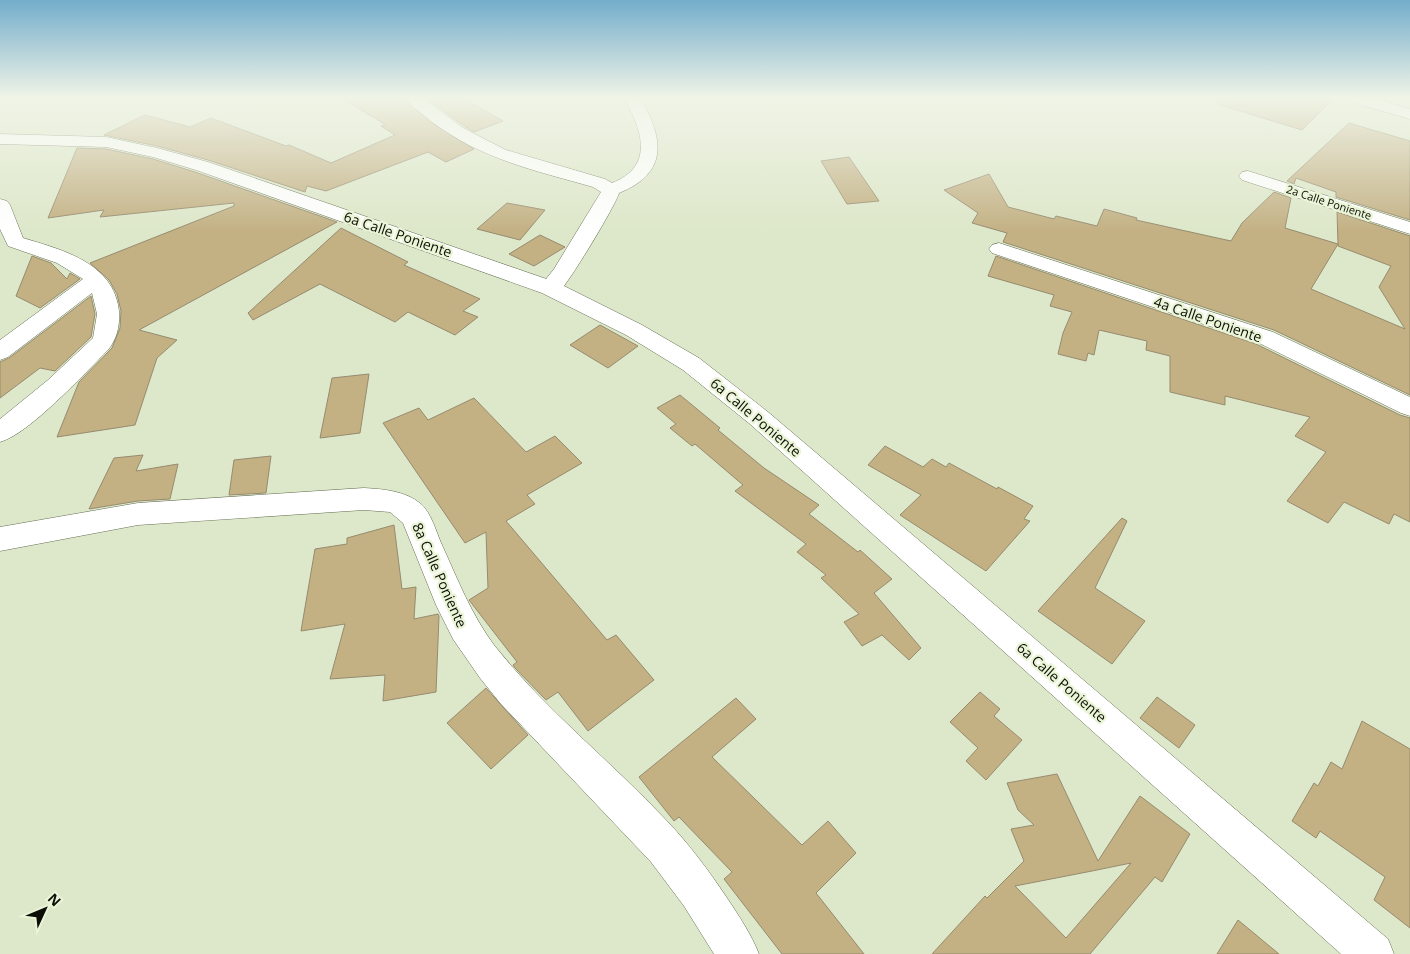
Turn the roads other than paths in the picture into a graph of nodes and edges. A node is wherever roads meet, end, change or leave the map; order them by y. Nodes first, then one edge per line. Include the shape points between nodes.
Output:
1 (108, 143) edge
2 (476, 143) edge
3 (651, 143) edge
4 (1248, 176) dead end
5 (610, 190) junction
6 (1, 207) edge
7 (1410, 228) edge
8 (8, 245) edge
9 (999, 249) dead end
10 (96, 280) junction
11 (550, 288) junction
12 (0, 352) edge
13 (1410, 406) edge
14 (0, 433) edge
15 (0, 539) edge
16 (738, 954) edge
17 (1373, 954) edge

1 - 11 street, 6a Calle Poniente via 157,153 243,180
2 - 5 street via 513,158 599,183
3 - 5 street via 648,161 639,176
4 - 7 street, 2a Calle Poniente
5 - 11 street via 564,272
6 - 8 street
8 - 10 street via 59,256
9 - 13 street, 4a Calle Poniente via 1265,338
10 - 12 street
10 - 14 street via 107,303 108,320 103,340 64,382
11 - 17 street, 6a Calle Poniente via 634,330 691,364 752,412
15 - 16 street, 8a Calle Poniente via 138,514 364,499 400,504 412,513 451,604 481,654 578,762 653,834 688,877

